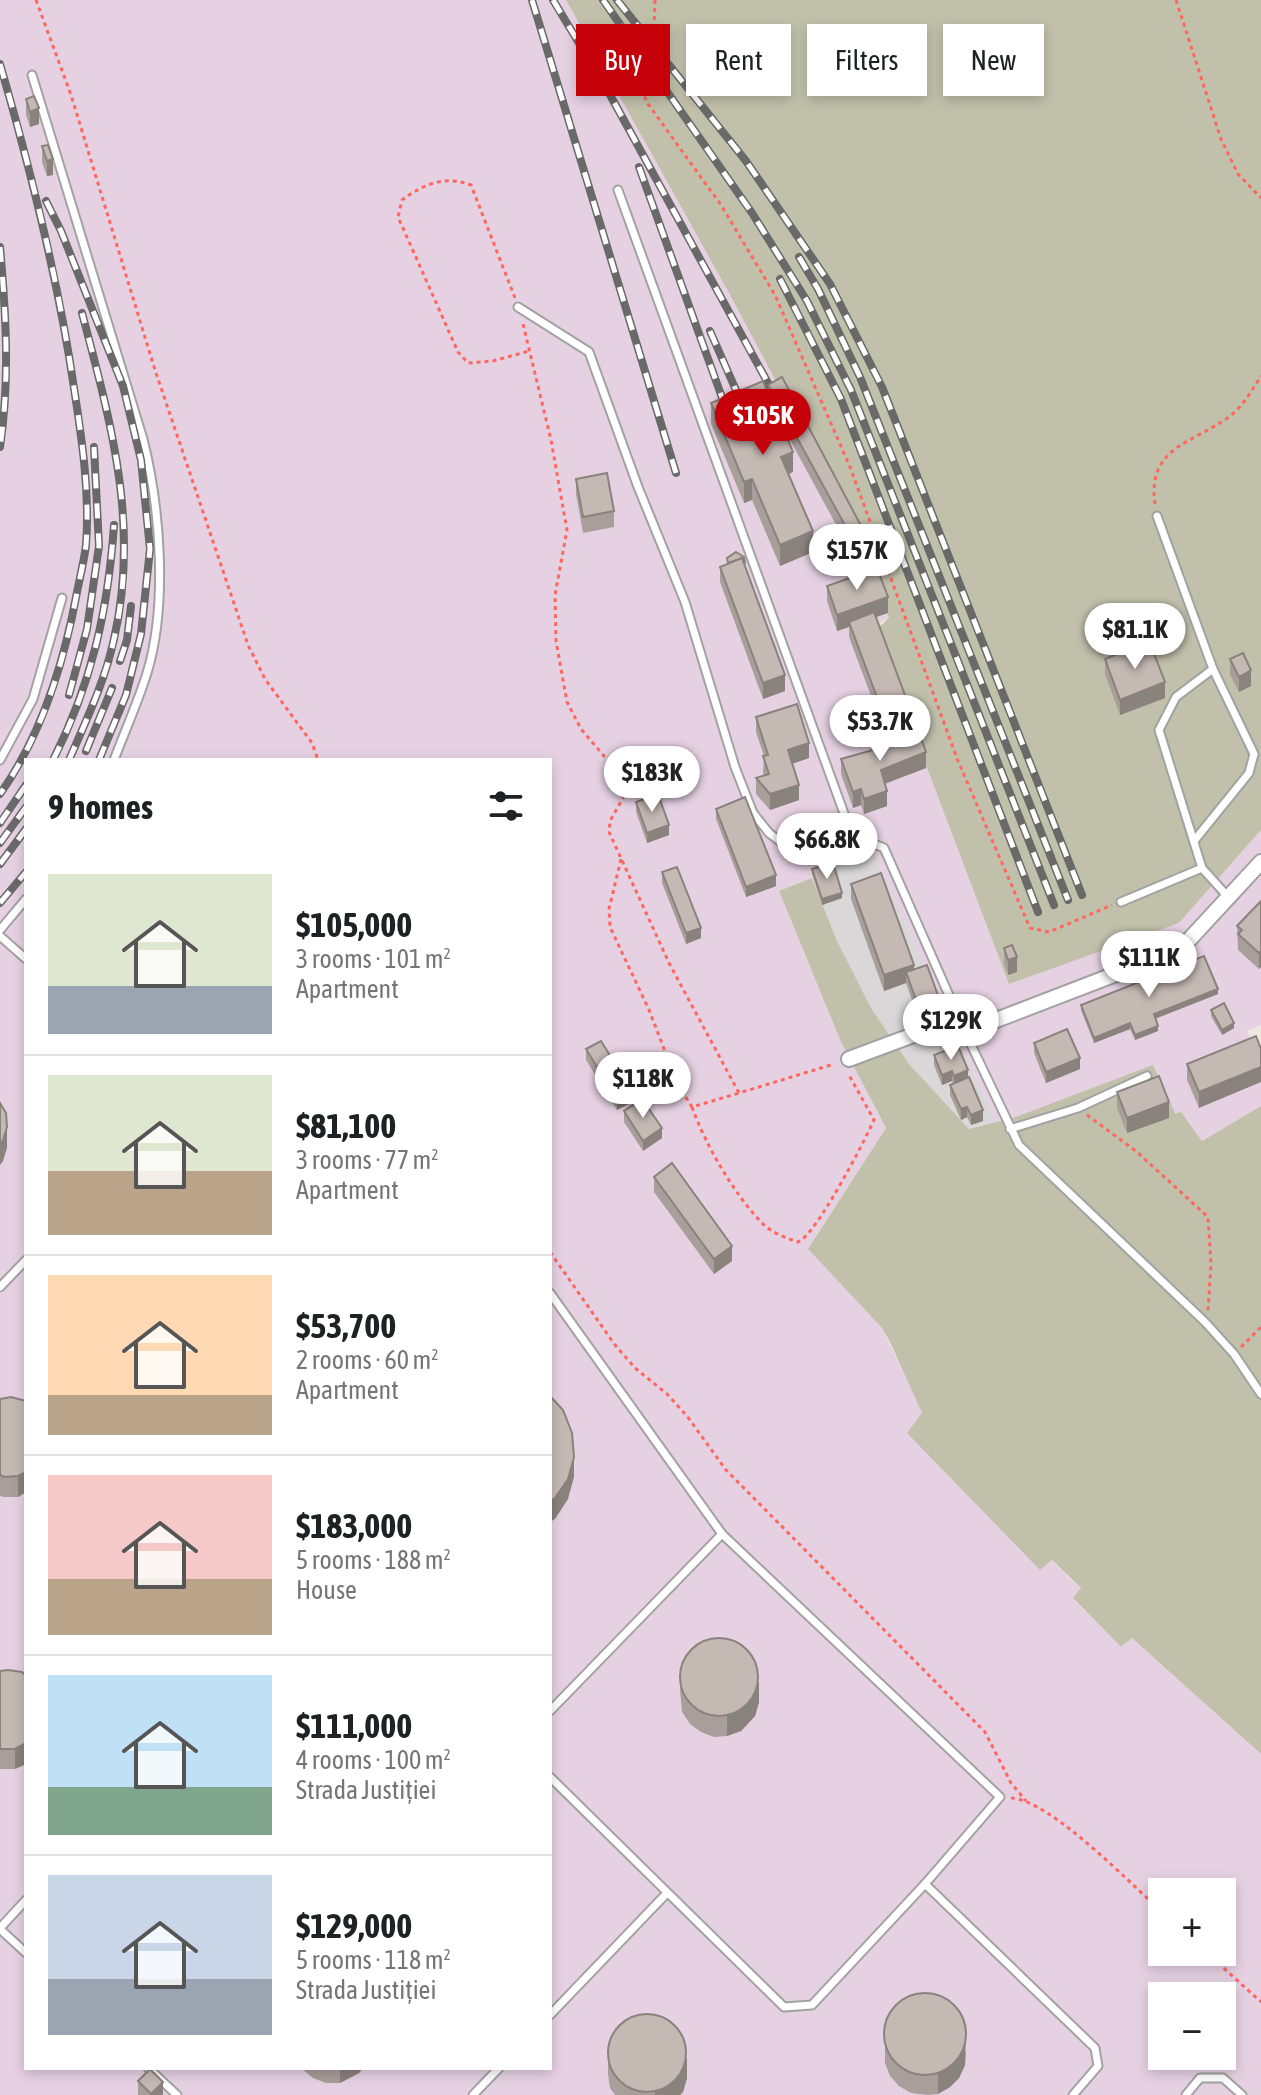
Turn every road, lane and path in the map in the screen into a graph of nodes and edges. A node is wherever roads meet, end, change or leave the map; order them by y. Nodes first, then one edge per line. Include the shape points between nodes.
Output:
1 (36, 0) edge
2 (655, 0) edge
3 (1176, 0) edge
4 (32, 75) dead end
5 (618, 190) dead end
6 (1261, 198) edge
7 (518, 307) junction
8 (529, 351) junction
9 (1261, 376) edge
10 (1157, 516) joint
11 (62, 598) dead end
12 (1213, 669) junction
13 (115, 758) edge
14 (317, 758) edge
15 (0, 760) edge
16 (854, 841) junction
17 (1194, 841) junction
18 (621, 859) junction
19 (1261, 862) edge
20 (1202, 868) junction
21 (1229, 898) junction
22 (24, 901) edge
23 (1121, 902) joint
24 (0, 930) edge
25 (0, 936) edge
26 (24, 957) edge
27 (962, 1025) junction
28 (846, 1060) junction
29 (1147, 1076) dead end
30 (739, 1093) junction
31 (692, 1107) junction
32 (1078, 1108) junction
33 (1010, 1129) junction
34 (552, 1255) edge
35 (24, 1266) edge
36 (0, 1287) edge
37 (552, 1296) edge
38 (1205, 1322) junction
39 (1261, 1327) edge
40 (1234, 1354) junction
41 (1261, 1394) edge
42 (722, 1534) junction
43 (552, 1709) edge
44 (552, 1779) edge
45 (1000, 1797) junction
46 (1026, 1801) junction
47 (925, 1884) junction
48 (667, 1893) junction
49 (1148, 1899) edge
50 (24, 1902) edge
51 (0, 1928) edge
52 (24, 1951) edge
53 (1221, 1966) edge
54 (1261, 2002) edge
55 (552, 2013) edge
56 (150, 2070) edge
57 (497, 2070) edge
58 (177, 2095) edge
59 (473, 2095) edge
60 (1073, 2095) edge
61 (1186, 2095) edge
62 (1242, 2095) edge

1 - 14 path via 248,645
2 - 23 path via 654,33 634,73 648,104 721,205 775,295 850,467 958,761 1030,928 1049,932
3 - 6 path via 1221,139 1238,174
4 - 13 lane via 153,477 157,623 148,671
5 - 16 lane
7 - 8 path
7 - 8 path via 471,185 454,179 421,186 402,200 398,217 458,352 468,363
7 - 16 lane via 589,352 685,602 753,813 794,852 821,854
8 - 18 path via 567,530 555,595 556,641 567,702 581,729 621,776 623,798 609,832
9 - 10 path via 1231,415 1159,464 1153,489
10 - 12 lane
11 - 15 lane via 33,699
12 - 17 lane via 1176,697 1159,730
12 - 17 lane via 1254,754 1249,773
16 - 27 lane via 860,838 884,848
17 - 20 lane
18 - 30 path
18 - 31 path via 610,927
19 - 21 street
20 - 21 lane
20 - 23 lane
21 - 27 street via 1168,954
22 - 24 lane
25 - 26 lane
27 - 28 street
27 - 33 lane
28 - 30 path
28 - 31 path via 874,1120 806,1239 798,1242 760,1221 725,1174
29 - 32 lane
30 - 31 path
32 - 33 lane
32 - 38 path via 1137,1152 1208,1217 1210,1302
33 - 38 lane via 1019,1145
34 - 46 path via 615,1345 687,1416 726,1470 985,1732
35 - 36 lane
37 - 42 lane
38 - 40 lane
39 - 40 path
40 - 41 lane
42 - 43 lane
42 - 45 lane
44 - 48 lane
45 - 46 path
45 - 47 lane
46 - 49 path via 1080,1837
47 - 48 lane via 812,2005 784,2007
47 - 60 lane via 1095,2048 1098,2066
48 - 55 lane
50 - 51 lane
51 - 52 lane
53 - 54 path
56 - 58 lane
57 - 59 lane
61 - 62 lane via 1200,2078 1223,2078

